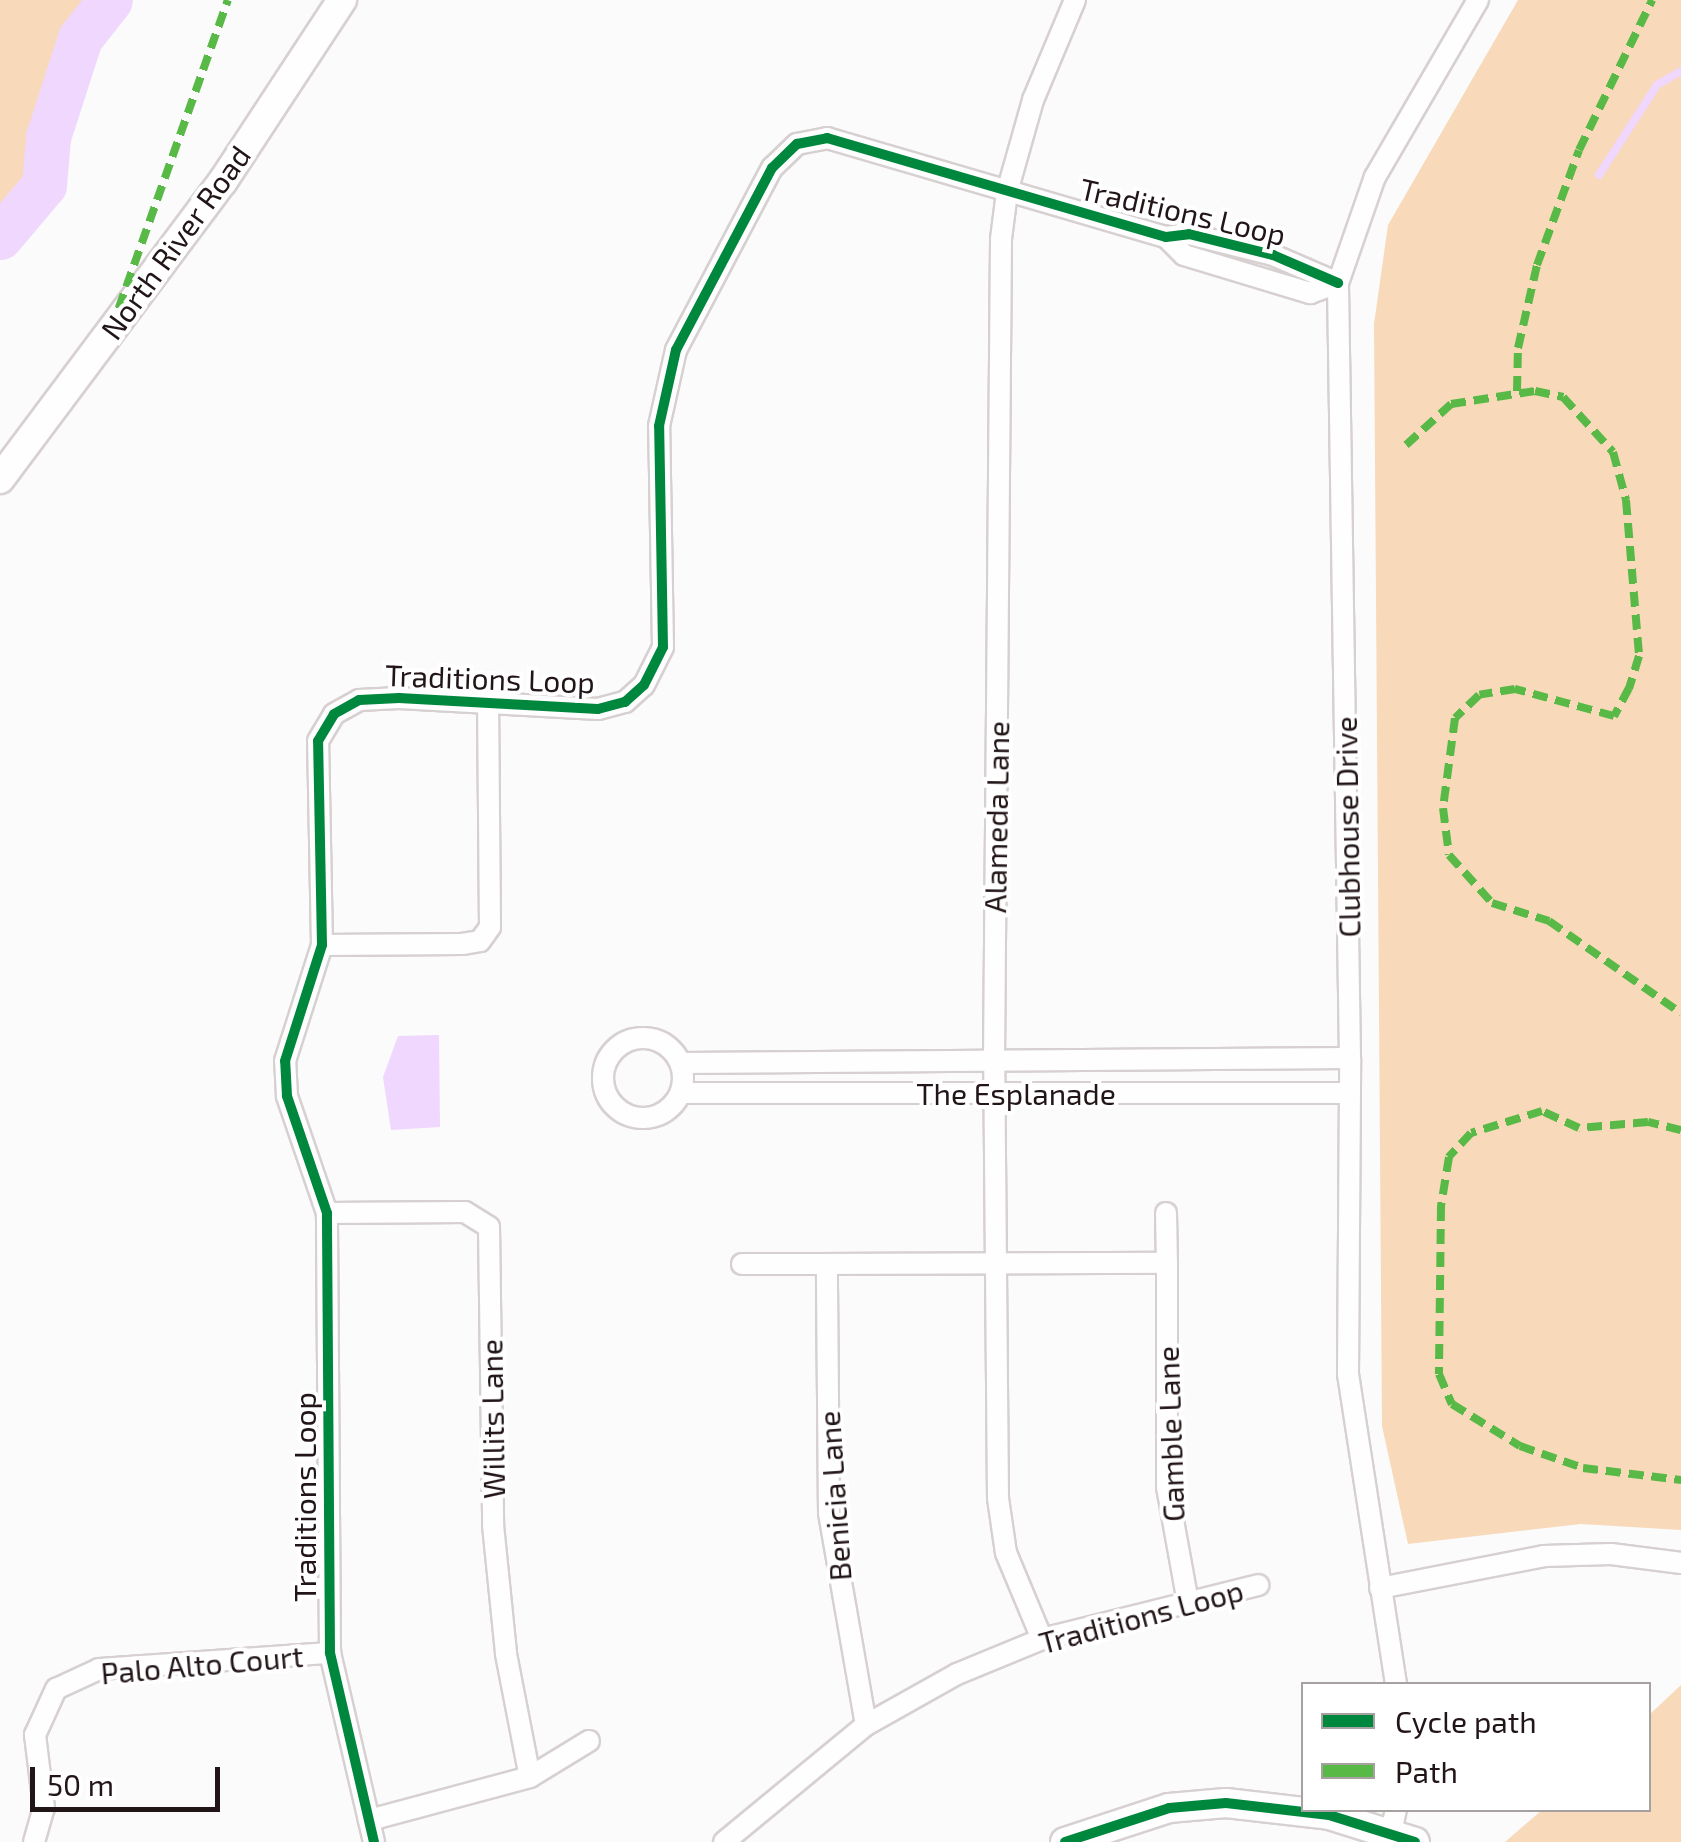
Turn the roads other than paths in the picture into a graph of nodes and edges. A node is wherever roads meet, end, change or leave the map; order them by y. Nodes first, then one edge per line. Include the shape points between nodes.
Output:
1 (342, 0) edge
2 (1076, 0) edge
3 (1478, 0) edge
4 (1006, 192) junction
5 (1338, 283) junction
6 (0, 479) edge
7 (488, 702) junction
8 (322, 945) junction
9 (1251, 1058) junction
10 (1350, 1058) junction
11 (994, 1060) junction
12 (682, 1063) junction
13 (994, 1092) junction
14 (1350, 1092) junction
15 (682, 1093) junction
16 (1251, 1094) junction
17 (327, 1213) junction
18 (1166, 1213) dead end
19 (1167, 1263) junction
20 (742, 1264) dead end
21 (827, 1264) junction
22 (997, 1266) junction
23 (1681, 1563) edge
24 (1258, 1585) dead end
25 (1380, 1588) junction
26 (1188, 1603) junction
27 (1042, 1639) junction
28 (330, 1652) junction
29 (1396, 1682) edge
30 (866, 1725) junction
31 (589, 1740) dead end
32 (530, 1777) junction
33 (1301, 1812) edge
34 (1304, 1812) edge
35 (369, 1820) junction
36 (1398, 1831) edge
37 (34, 1842) edge
38 (374, 1842) edge
39 (724, 1842) edge
40 (1065, 1842) edge

1 - 6 main road, North River Road via 223,181
2 - 4 street, Alameda Lane via 1050,53
3 - 5 street, Clubhouse Drive via 1375,177
4 - 5 street, Traditions Loop via 1166,237 1184,256 1310,292
4 - 7 street, Traditions Loop via 827,138 797,144 772,168 676,350 658,426 663,647 657,668 626,702 598,709
4 - 11 street, Alameda Lane
5 - 10 street, Clubhouse Drive
7 - 8 street, Traditions Loop via 359,700 334,714 318,741
7 - 8 street via 490,927 480,941 462,944
8 - 17 street, Traditions Loop via 285,1061 287,1096
9 - 10 street, The Esplanade
9 - 11 street, The Esplanade
9 - 16 street
10 - 14 street, Clubhouse Drive
11 - 12 street, The Esplanade
11 - 13 street, Alameda Lane
12 - 15 street
12 - 15 street via 670,1046 651,1037 613,1049 603,1067 608,1097 630,1117 660,1114
13 - 15 street, The Esplanade
13 - 16 street, The Esplanade
13 - 22 street, Alameda Lane
14 - 16 street, The Esplanade
14 - 25 street, Clubhouse Drive via 1348,1374
17 - 28 street, Traditions Loop
17 - 32 street, Willits Lane via 466,1212 489,1227 493,1525 506,1654
18 - 19 street, Gamble Lane
19 - 22 street
19 - 26 street, Gamble Lane via 1167,1487
20 - 21 street
21 - 22 street
21 - 30 street, Benicia Lane via 828,1513
22 - 27 street, Alameda Lane via 998,1498 1006,1553
23 - 25 street via 1611,1554 1544,1556
24 - 26 street, Traditions Loop
25 - 29 street, Clubhouse Drive
26 - 27 street, Traditions Loop
27 - 30 street, Traditions Loop via 957,1674
28 - 35 street, Traditions Loop
28 - 37 street, Palo Alto Court via 98,1669 56,1689 35,1735 44,1808
30 - 39 street, Traditions Loop
31 - 32 street
32 - 35 street
33 - 40 main road via 1226,1803 1169,1808
34 - 36 main road
35 - 38 street, Traditions Loop

